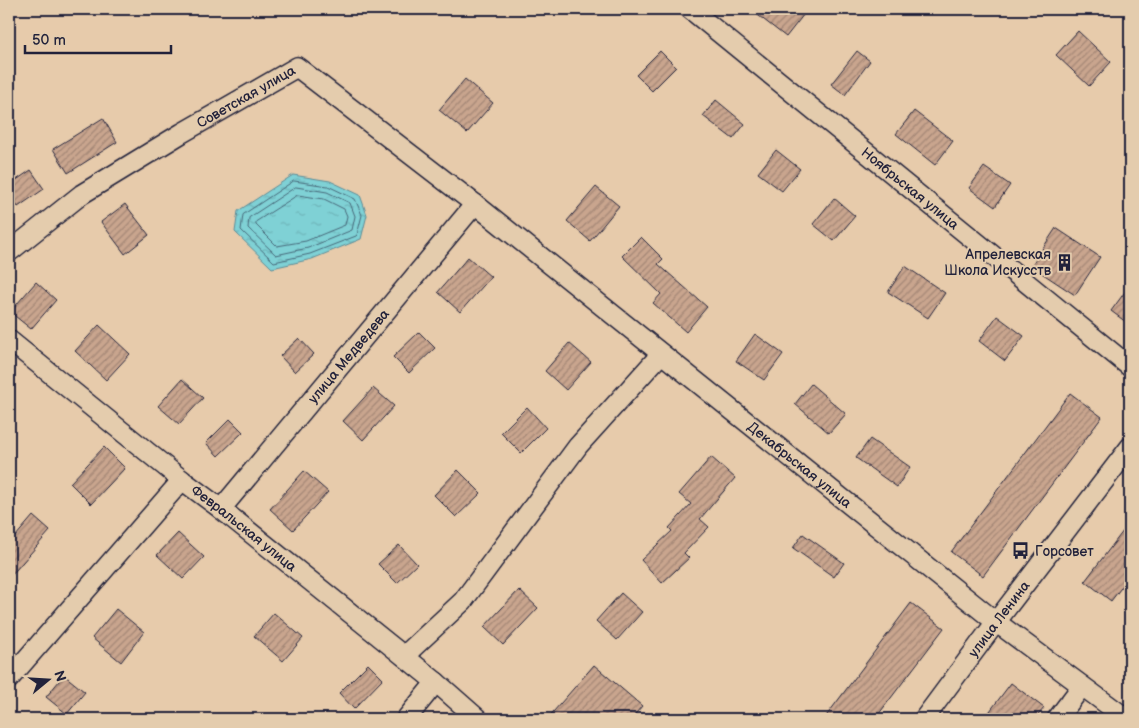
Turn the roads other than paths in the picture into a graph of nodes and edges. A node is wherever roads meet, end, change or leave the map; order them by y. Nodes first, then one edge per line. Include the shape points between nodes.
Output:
1 (690, 9) edge
2 (475, 204) junction
3 (9, 252) edge
4 (9, 340) edge
5 (661, 354) junction
6 (1130, 366) edge
7 (1130, 447) edge
8 (182, 480) junction
9 (221, 509) junction
10 (996, 622) junction
11 (404, 656) junction
12 (9, 679) edge
13 (436, 682) junction
14 (1082, 686) junction
15 (406, 719) edge
16 (478, 719) edge
17 (924, 719) edge
18 (1057, 719) edge
19 (1128, 719) edge

1 - 6 street, Ноябрьская улица
2 - 3 street, Советская улица via 297,67 82,194
2 - 5 street, Декабрьская улица
2 - 9 street, улица Медведева
4 - 8 street, Февральская улица
5 - 10 street, Декабрьская улица
5 - 11 street via 578,446 463,600
7 - 10 street, улица Ленина
8 - 9 street, Февральская улица
8 - 12 street
9 - 11 street, Февральская улица
10 - 14 street, Декабрьская улица
10 - 17 street, улица Ленина
11 - 13 street, Февральская улица
13 - 15 street
13 - 16 street, Февральская улица
14 - 18 street
14 - 19 street, Декабрьская улица

